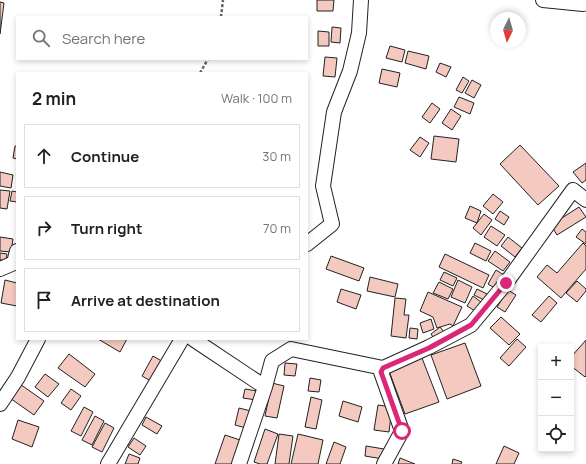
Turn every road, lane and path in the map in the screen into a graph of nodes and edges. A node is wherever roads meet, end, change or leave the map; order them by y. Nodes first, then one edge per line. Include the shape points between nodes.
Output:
1 (223, 0) edge
2 (361, 0) edge
3 (543, 0) edge
4 (586, 3) edge
5 (221, 16) edge
6 (207, 60) edge
7 (201, 72) edge
8 (586, 200) edge
9 (308, 243) edge
10 (16, 255) edge
11 (0, 269) edge
12 (37, 340) edge
13 (181, 340) edge
14 (194, 340) edge
15 (383, 368) junction
16 (265, 387) junction
17 (0, 404) edge
18 (108, 464) edge
19 (239, 464) edge
20 (384, 464) edge

1 - 5 path
2 - 9 street via 358,33 350,71 334,112 322,186 332,224
3 - 4 street
6 - 7 path
8 - 15 street via 573,190 506,283 471,325 429,348
10 - 11 street via 14,263
12 - 17 street via 18,378
13 - 18 street
14 - 16 street
15 - 16 street via 291,349 272,361
15 - 20 street via 381,372 402,431
16 - 19 street

